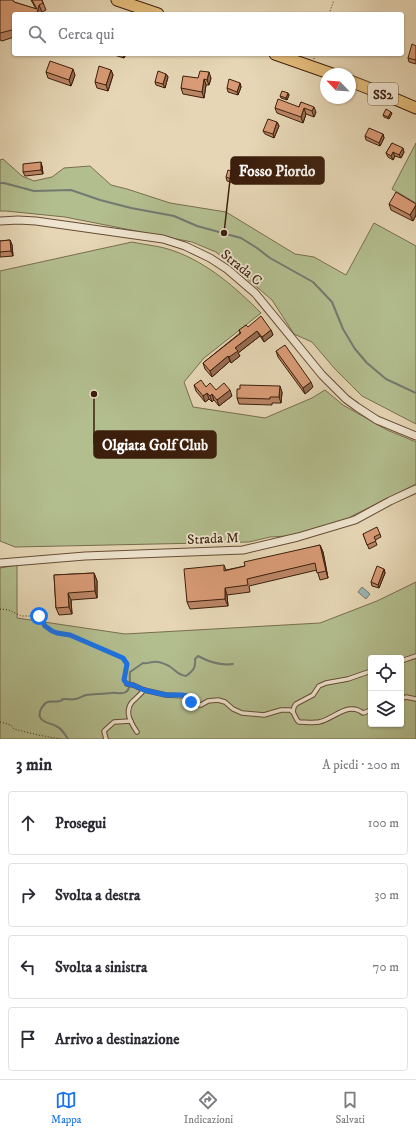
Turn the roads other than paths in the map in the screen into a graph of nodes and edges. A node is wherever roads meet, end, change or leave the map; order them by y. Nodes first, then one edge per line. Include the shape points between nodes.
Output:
1 (117, 0) edge
2 (152, 12) edge
3 (280, 56) edge
4 (320, 70) edge
5 (356, 83) edge
6 (416, 108) edge
7 (0, 221) edge
8 (416, 436) edge
9 (416, 489) edge
10 (0, 563) edge
11 (416, 656) edge
12 (404, 660) edge
13 (368, 672) edge
14 (129, 684) road end
15 (144, 690) junction
16 (404, 698) edge
17 (416, 699) edge
18 (296, 704) junction
19 (281, 710) junction
20 (368, 711) edge
21 (293, 712) junction
22 (131, 720) junction
23 (137, 732) dead end
24 (106, 739) edge

1 - 2 main road
3 - 4 main road
5 - 6 main road, SS2
7 - 8 street, Strada C via 36,221 155,238 198,251 218,263 255,293 322,375 346,399 377,420
9 - 10 street, Strada M via 354,520 242,550 85,556
11 - 12 lane
13 - 18 lane via 319,686 313,695
14 - 15 lane
15 - 19 lane via 186,696 195,704 201,705 218,700 242,713 264,715
15 - 22 lane via 128,708
16 - 17 lane
18 - 19 lane
18 - 21 lane
19 - 21 lane
20 - 21 lane via 363,713 349,708 318,722 299,722
22 - 23 lane
22 - 24 lane via 114,722 104,731

